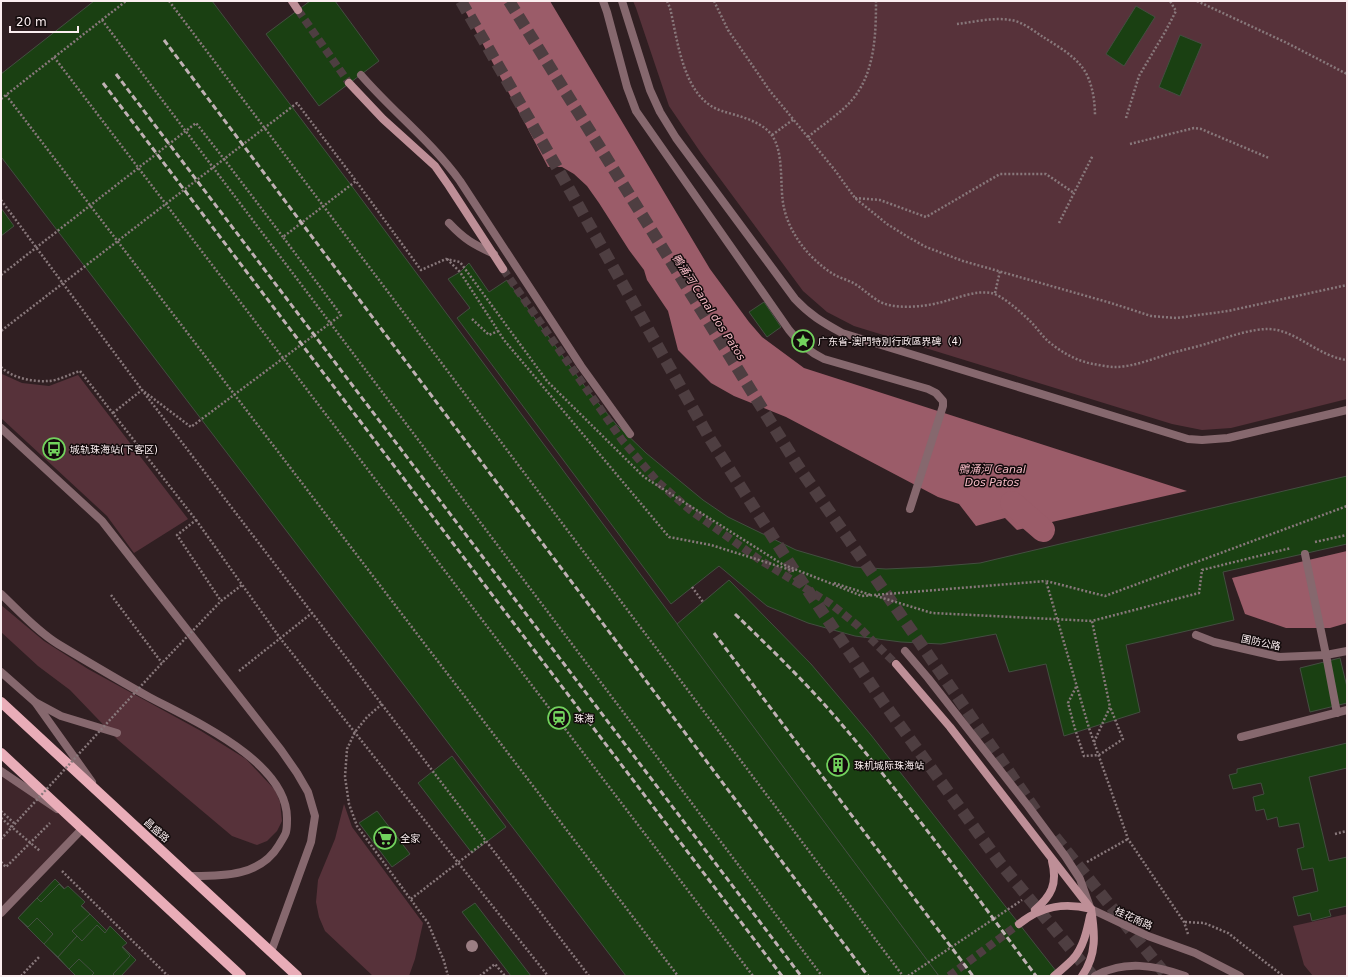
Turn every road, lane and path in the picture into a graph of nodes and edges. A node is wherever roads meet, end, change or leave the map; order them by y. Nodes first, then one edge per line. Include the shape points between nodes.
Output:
1 (126, 1) edge
2 (169, 1) edge
3 (292, 1) edge
4 (603, 1) edge
5 (622, 1) edge
6 (667, 1) edge
7 (714, 1) edge
8 (876, 1) edge
9 (1170, 1) edge
10 (1197, 1) edge
11 (298, 10) tunnel mouth
12 (102, 20) junction
13 (957, 24) dead end
14 (54, 57) junction
15 (1347, 74) edge
16 (361, 75) dead end
17 (349, 83) tunnel mouth
18 (6, 95) junction
19 (1, 99) edge
20 (1095, 116) dead end
21 (1126, 118) dead end
22 (794, 119) junction
23 (772, 135) junction
24 (808, 137) junction
25 (1130, 144) dead end
26 (1093, 155) dead end
27 (1269, 158) dead end
28 (224, 159) junction
29 (356, 181) junction
30 (1074, 193) junction
31 (855, 198) junction
32 (1, 200) edge
33 (449, 223) dead end
34 (1059, 223) dead end
35 (284, 238) junction
36 (36, 248) junction
37 (494, 254) junction
38 (446, 259) junction
39 (503, 270) tunnel mouth
40 (1000, 271) junction
41 (1, 275) edge
42 (62, 284) junction
43 (1347, 285) edge
44 (995, 293) junction
45 (472, 319) dead end
46 (498, 331) junction
47 (1, 332) edge
48 (1347, 360) edge
49 (1, 367) edge
50 (142, 390) junction
51 (1347, 410) edge
52 (113, 413) junction
53 (1, 428) edge
54 (630, 434) dead end
55 (1347, 506) edge
56 (910, 509) dead end
57 (196, 520) junction
58 (1347, 535) edge
59 (1309, 544) dead end
60 (1294, 548) dead end
61 (1305, 554) dead end
62 (814, 577) junction
63 (1046, 581) junction
64 (242, 585) junction
65 (692, 587) dead end
66 (1, 594) edge
67 (111, 595) dead end
68 (873, 595) junction
69 (222, 601) junction
70 (703, 602) dead end
71 (312, 613) junction
72 (1057, 619) junction
73 (1092, 621) junction
74 (1196, 635) dead end
75 (280, 638) junction
76 (1347, 650) edge
77 (904, 652) dead end
78 (1326, 655) junction
79 (162, 663) junction
80 (896, 664) tunnel mouth
81 (1, 672) edge
82 (227, 681) junction
83 (1077, 687) junction
84 (1, 702) edge
85 (35, 702) junction
86 (382, 704) junction
87 (1110, 707) junction
88 (1347, 710) edge
89 (1337, 713) junction
90 (355, 732) junction
91 (117, 733) dead end
92 (1241, 737) dead end
93 (1094, 742) junction
94 (1, 753) edge
95 (1099, 755) junction
96 (1, 772) edge
97 (100, 794) junction
98 (1, 811) edge
99 (61, 812) junction
100 (1, 818) edge
101 (14, 823) junction
102 (79, 825) junction
103 (1347, 831) edge
104 (1335, 834) dead end
105 (1, 839) edge
106 (486, 841) junction
107 (30, 842) junction
108 (1051, 857) junction
109 (51, 860) junction
110 (1, 862) edge
111 (458, 863) junction
112 (190, 876) junction
113 (411, 899) junction
114 (1091, 909) junction
115 (1, 912) edge
116 (1184, 922) junction
117 (271, 952) junction
118 (1195, 953) junction
119 (40, 956) dead end
120 (21, 976) edge
121 (168, 976) edge
122 (240, 976) edge
123 (297, 976) edge
124 (448, 976) edge
125 (480, 976) edge
126 (505, 976) edge
127 (548, 976) edge
128 (589, 976) edge
129 (678, 976) edge
130 (753, 976) edge
131 (822, 976) edge
132 (903, 976) edge
133 (1054, 976) edge
134 (1082, 976) edge
135 (1095, 976) edge
136 (1185, 976) edge
137 (1240, 976) edge
138 (1283, 976) edge

1 - 12 path
2 - 132 path, bridge
3 - 11 main road
4 - 56 street via 636,111 800,343 824,359 928,389 941,397 943,406
5 - 51 street via 650,90 676,138 795,299 809,314 826,324 842,333 1188,438 1228,438
6 - 23 path via 687,75 695,91 719,110 746,118
7 - 22 path via 728,30 770,91
8 - 24 path via 876,27 867,78 852,100
9 - 21 path via 1176,11 1139,76
10 - 15 path
12 - 14 path
12 - 131 path, bridge
13 - 20 path via 1013,20 1060,48 1082,66 1090,83
14 - 18 path
14 - 130 path, bridge
16 - 54 street via 446,162 581,366
17 - 37 main road via 383,119 435,166
18 - 19 path
18 - 129 path, bridge
22 - 23 path
22 - 24 path
23 - 44 path via 780,165 784,208 791,227 801,244 826,270 852,282 878,301 888,305 930,304 981,292
24 - 31 path
25 - 27 path via 1194,128
26 - 30 path
28 - 29 path via 297,103
28 - 35 path
28 - 36 path via 196,124
28 - 42 path
29 - 35 path
29 - 38 path via 421,270
30 - 31 path via 1046,174 1000,174 926,217 880,200
30 - 34 path
31 - 40 path via 887,224 926,247
32 - 36 path
33 - 37 street via 470,242
35 - 50 path via 341,315 191,427
36 - 41 path
36 - 42 path
37 - 39 main road
38 - 46 path via 460,272
38 - 62 path via 460,262 547,381 644,477 782,564
40 - 43 path via 1151,316 1176,318 1228,312
40 - 44 path
42 - 47 path
42 - 50 path
44 - 48 path via 1030,321 1048,341 1070,356 1090,364 1115,367 1141,362 1234,335 1269,329 1286,333 1321,352
45 - 46 path via 489,335
46 - 62 path via 669,537 711,545
49 - 52 path via 4,371 23,379 48,381 80,371
50 - 52 path
50 - 71 path
52 - 57 path
53 - 82 street via 102,521
55 - 63 path via 1105,596
57 - 64 path
57 - 69 path via 177,535
58 - 59 path
60 - 73 path via 1202,570 1199,593
61 - 78 street
62 - 68 path via 862,596
63 - 68 path
63 - 72 path
64 - 69 path, bridge
64 - 75 path
65 - 70 path
66 - 112 street via 56,643 229,741 250,756 280,790 287,809 286,832 276,850 262,863 241,873
67 - 79 path
68 - 72 path via 932,613
69 - 79 path, bridge
71 - 75 path
71 - 86 path
72 - 73 path
72 - 83 path
73 - 87 path
74 - 78 street, 国防公路 via 1214,642 1279,657
75 - 82 path
75 - 90 path
76 - 78 street, 国防公路
77 - 114 street via 928,678 1065,856 1080,880
78 - 89 street
79 - 101 path, bridge
80 - 108 main road via 950,728
81 - 85 street
82 - 117 street via 297,773 308,792 315,816 311,842
83 - 93 path
83 - 95 path via 1068,703 1075,729 1084,756
84 - 97 main road, 昌盛路
85 - 91 street via 61,716
85 - 97 street
86 - 90 path
86 - 106 path
87 - 93 path
87 - 95 path via 1123,739
88 - 89 street
89 - 92 street
90 - 111 path
90 - 113 path via 347,748 345,777 349,804 357,826
93 - 95 path
94 - 102 main road
95 - 116 path via 1128,839
96 - 99 street
97 - 112 main road, 昌盛路
98 - 101 path
99 - 102 street
99 - 107 path
100 - 107 path
101 - 105 path, bridge
102 - 109 street
102 - 122 main road
103 - 104 path
106 - 111 path
106 - 128 path
107 - 109 path
107 - 110 path via 6,867
108 - 114 main road
108 - 114 main road, 桂花南路 via 1055,872 1050,895 1021,922 1044,909 1076,905
109 - 115 street
109 - 121 path
111 - 113 path
111 - 127 path
112 - 117 main road, 昌盛路
113 - 124 path via 428,923
114 - 118 street, 桂花南路 via 1148,936
114 - 133 main road via 1078,953
114 - 134 main road via 1094,948
116 - 118 path
116 - 138 path via 1204,923 1228,933
117 - 123 main road, 昌盛路
118 - 137 street, 桂花南路
119 - 120 path
125 - 126 path via 496,964
135 - 136 street via 1112,968 1136,965 1172,971

